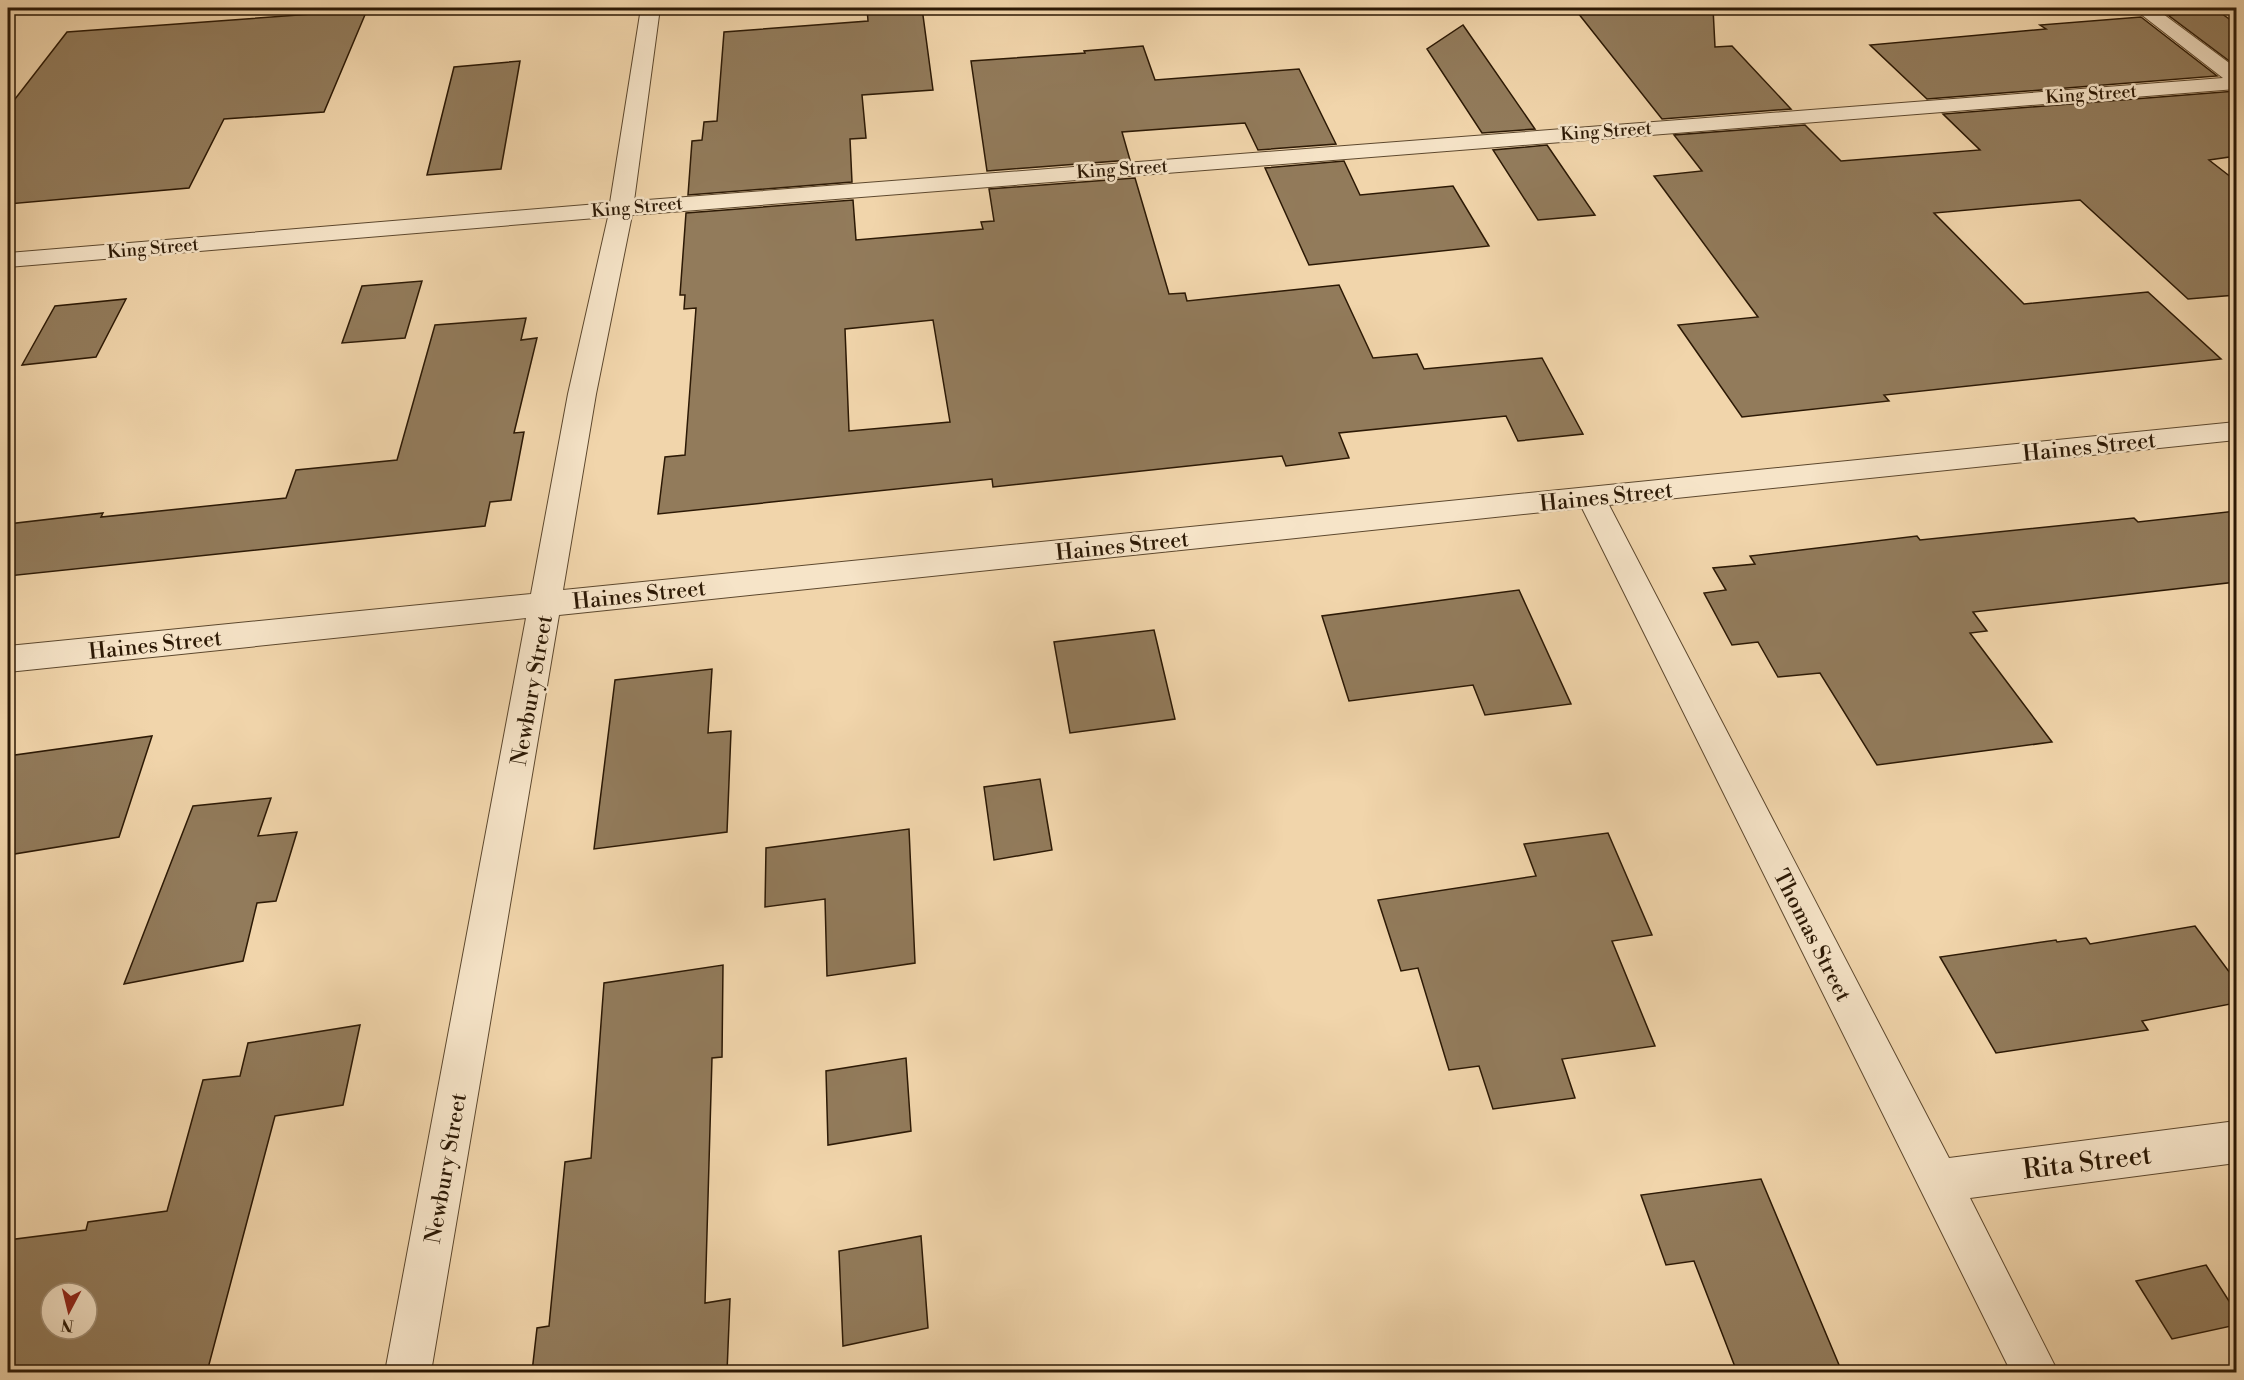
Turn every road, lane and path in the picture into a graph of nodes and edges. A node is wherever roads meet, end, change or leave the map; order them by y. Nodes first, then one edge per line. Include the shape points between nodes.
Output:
1 (651, 8) edge
2 (2143, 8) edge
3 (2236, 78) edge
4 (2236, 83) edge
5 (621, 209) junction
6 (8, 260) edge
7 (2236, 431) edge
8 (1591, 498) junction
9 (546, 604) junction
10 (8, 659) edge
11 (2236, 1142) edge
12 (1938, 1182) junction
13 (408, 1372) edge
14 (2035, 1372) edge

1 - 5 street, Newbury Street
2 - 3 street
4 - 5 street, King Street
5 - 6 street, King Street
5 - 9 street, Newbury Street via 582,394
7 - 8 street, Haines Street
8 - 9 street, Haines Street
8 - 12 street, Thomas Street
9 - 10 street, Haines Street
9 - 13 street, Newbury Street
11 - 12 street, Rita Street
12 - 14 street, Thomas Street

